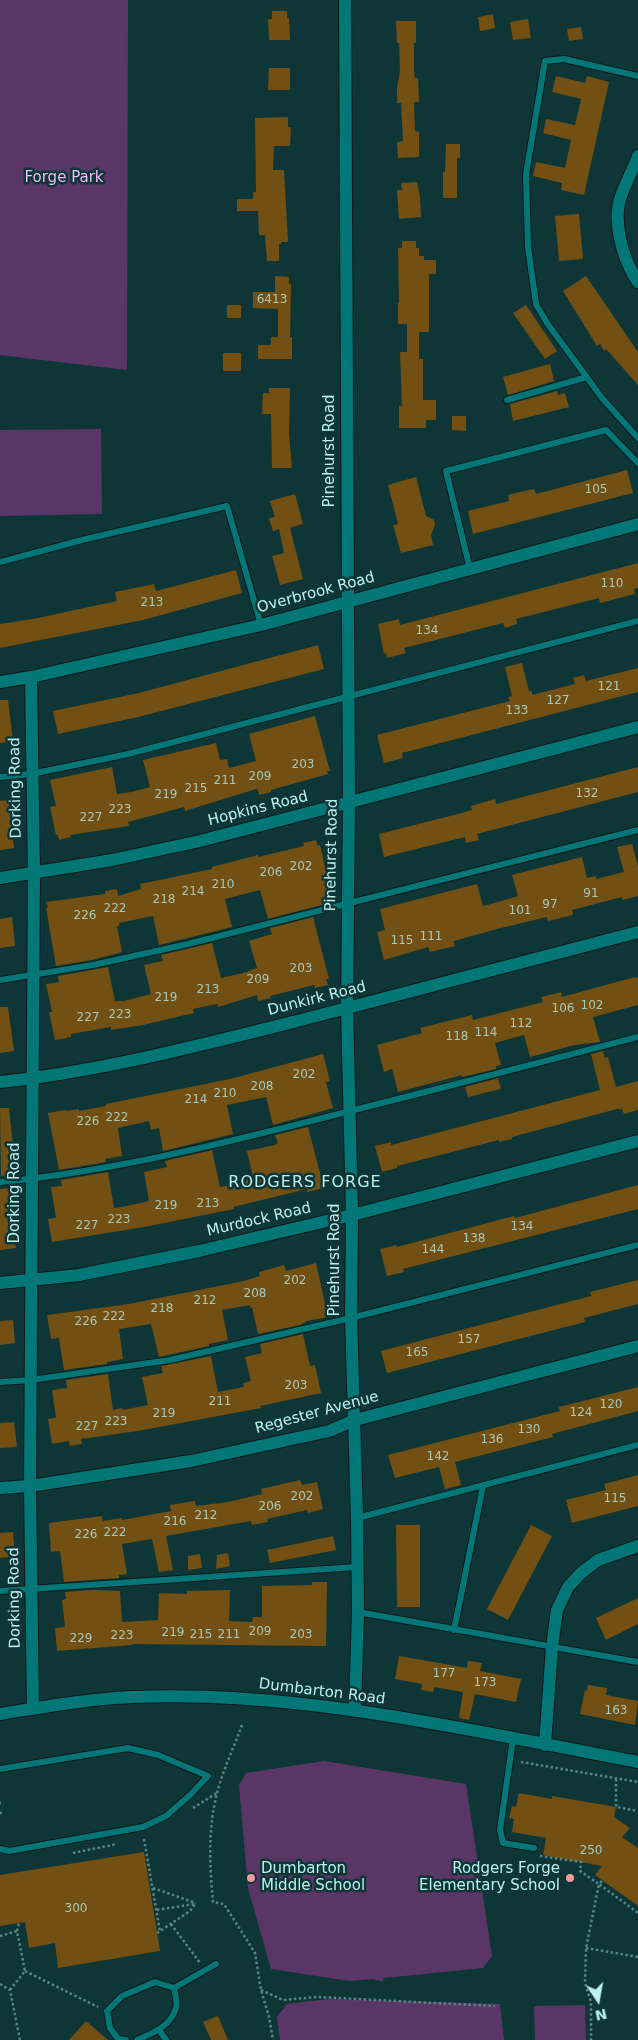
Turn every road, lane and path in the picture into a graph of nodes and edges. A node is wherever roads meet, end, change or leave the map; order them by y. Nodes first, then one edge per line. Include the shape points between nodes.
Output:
1 (346, 0) edge
2 (638, 76) edge
3 (638, 156) edge
4 (638, 282) edge
5 (587, 377) junction
6 (507, 400) dead end
7 (638, 438) edge
8 (638, 462) edge
9 (638, 524) edge
10 (0, 562) edge
11 (470, 569) junction
12 (347, 601) junction
13 (638, 621) edge
14 (261, 625) junction
15 (31, 677) junction
16 (0, 682) edge
17 (348, 698) junction
18 (638, 727) edge
19 (31, 774) junction
20 (0, 777) edge
21 (349, 803) junction
22 (638, 830) edge
23 (34, 874) junction
24 (0, 878) edge
25 (348, 904) junction
26 (638, 932) edge
27 (32, 975) junction
28 (0, 980) edge
29 (346, 1008) junction
30 (638, 1037) edge
31 (32, 1078) junction
32 (0, 1082) edge
33 (349, 1112) junction
34 (638, 1141) edge
35 (30, 1179) junction
36 (0, 1182) edge
37 (352, 1215) junction
38 (638, 1245) edge
39 (31, 1280) junction
40 (0, 1283) edge
41 (351, 1318) junction
42 (638, 1346) edge
43 (31, 1380) junction
44 (0, 1382) edge
45 (355, 1420) junction
46 (638, 1445) edge
47 (30, 1486) junction
48 (483, 1486) junction
49 (0, 1488) edge
50 (358, 1518) junction
51 (638, 1546) edge
52 (357, 1567) junction
53 (31, 1588) junction
54 (0, 1591) edge
55 (358, 1612) junction
56 (454, 1630) junction
57 (552, 1647) junction
58 (638, 1662) edge
59 (33, 1709) junction
60 (355, 1711) junction
61 (0, 1714) edge
62 (242, 1725) dead end
63 (513, 1739) junction
64 (545, 1745) junction
65 (518, 1761) dead end
66 (638, 1762) edge
67 (0, 1769) edge
68 (616, 1779) junction
69 (638, 1782) edge
70 (638, 1811) edge
71 (144, 1839) dead end
72 (538, 1848) junction
73 (0, 1849) edge
74 (540, 1856) junction
75 (602, 1881) dead end
76 (599, 1884) junction
77 (153, 1888) junction
78 (196, 1903) junction
79 (157, 1910) junction
80 (638, 1913) edge
81 (19, 1923) dead end
82 (171, 1924) junction
83 (18, 1931) junction
84 (0, 1936) edge
85 (586, 1948) junction
86 (638, 1958) edge
87 (216, 1964) dead end
88 (206, 1970) junction
89 (26, 1971) junction
90 (0, 1984) edge
91 (174, 1988) junction
92 (10, 1990) junction
93 (261, 1990) junction
94 (495, 2006) dead end
95 (107, 2011) junction
96 (159, 2030) junction
97 (20, 2040) edge
98 (126, 2040) edge
99 (137, 2040) edge
100 (166, 2040) edge
101 (273, 2040) edge
102 (591, 2040) edge

1 - 12 street, Pinehurst Road
2 - 5 lane via 564,59 545,61 526,174 528,248 536,304
3 - 4 street via 620,197 618,227 621,245
5 - 6 lane
5 - 7 lane
8 - 11 lane via 606,430 446,471
9 - 11 street, Overbrook Road
10 - 14 lane via 227,506
11 - 12 street, Overbrook Road
12 - 14 street, Overbrook Road
12 - 17 street, Pinehurst Road
13 - 17 lane
14 - 15 street, Overbrook Road
15 - 16 street, Overbrook Road
15 - 19 street, Dorking Road
17 - 19 lane via 128,754
17 - 21 street, Pinehurst Road
18 - 21 street, Hopkins Road
19 - 20 lane
19 - 23 street, Dorking Road
21 - 23 street, Hopkins Road via 200,841
21 - 25 street, Pinehurst Road
22 - 25 lane
23 - 24 street, Hopkins Road
23 - 27 street, Dorking Road
25 - 27 lane via 188,944
25 - 29 street, Pinehurst Road
26 - 29 street, Dunkirk Road
27 - 28 lane
27 - 31 street, Dorking Road
29 - 31 street, Dunkirk Road via 160,1053
29 - 33 street, Pinehurst Road
30 - 33 lane
31 - 32 street, Dunkirk Road
31 - 35 street, Dorking Road
33 - 35 lane via 164,1156
33 - 37 street, Pinehurst Road
34 - 37 street, Murdock Road
35 - 36 lane
35 - 39 street, Dorking Road
37 - 39 street, Murdock Road via 125,1267
37 - 41 street, Pinehurst Road
38 - 41 lane
39 - 40 street, Murdock Road
39 - 43 street, Dorking Road
41 - 43 lane via 170,1360
41 - 45 street, Pinehurst Road
42 - 45 street, Regester Avenue
43 - 44 lane
43 - 47 street, Dorking Road
45 - 47 street, Regester Avenue via 329,1430 191,1461
45 - 50 street, Pinehurst Road
46 - 48 lane
47 - 49 street, Regester Avenue
47 - 53 street, Dorking Road
48 - 50 lane
48 - 56 lane
50 - 52 street, Pinehurst Road
51 - 57 street via 598,1560 568,1587 557,1610
52 - 53 lane
52 - 55 street, Pinehurst Road
53 - 54 lane
53 - 59 street, Dorking Road
55 - 56 lane
55 - 60 street, Pinehurst Road
56 - 57 lane
57 - 58 lane
57 - 64 street
59 - 60 street, Dumbarton Road via 103,1699 163,1696 227,1698
59 - 61 street, Dumbarton Road
60 - 63 street, Dumbarton Road
62 - 93 path via 215,1802 211,1827 211,1880 213,1902 224,1904 255,1953
63 - 64 street, Dumbarton Road
63 - 72 lane via 500,1830 503,1843
64 - 66 street, Dumbarton Road
65 - 68 path
67 - 73 lane via 128,1748 158,1755 208,1776 166,1816 142,1827
68 - 69 path
68 - 70 path via 616,1807
71 - 77 path
72 - 74 path
72 - 74 path
74 - 76 path via 581,1862 580,1871
75 - 76 path
76 - 80 path
76 - 85 path
77 - 78 path
77 - 79 path
78 - 79 path
78 - 82 path
79 - 82 path via 158,1932
81 - 83 path
82 - 88 path
83 - 84 path
83 - 89 path
85 - 86 path
85 - 102 path via 584,1983 591,2002
87 - 88 lane
88 - 91 lane
89 - 92 path
89 - 95 path
90 - 92 path
91 - 95 lane via 155,1982 122,1996
91 - 96 lane via 177,2007
92 - 97 path
93 - 94 path via 283,2000 317,1997
93 - 101 path
95 - 98 lane via 110,2028 118,2039
96 - 99 lane
96 - 100 lane

